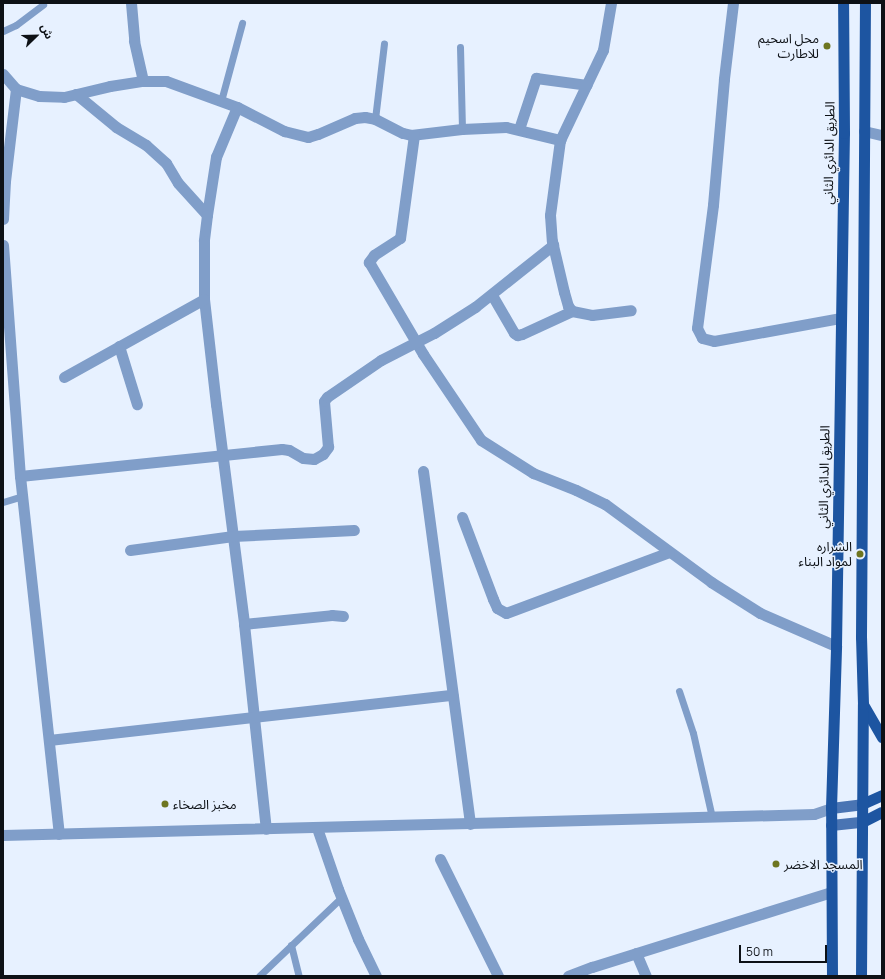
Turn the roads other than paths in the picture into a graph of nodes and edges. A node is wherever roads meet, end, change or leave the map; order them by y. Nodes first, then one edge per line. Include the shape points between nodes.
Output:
1 (131, 3) edge
2 (611, 3) edge
3 (733, 3) edge
4 (843, 3) edge
5 (866, 3) edge
6 (43, 5) dead end
7 (242, 23) dead end
8 (3, 31) edge
9 (384, 44) dead end
10 (460, 47) dead end
11 (3, 74) edge
12 (142, 81) junction
13 (587, 85) junction
14 (16, 88) junction
15 (76, 94) junction
16 (221, 101) junction
17 (237, 107) junction
18 (375, 119) junction
19 (462, 129) junction
20 (519, 129) junction
21 (864, 131) junction
22 (414, 135) junction
23 (882, 135) edge
24 (560, 140) junction
25 (207, 215) junction
26 (3, 219) edge
27 (3, 245) edge
28 (553, 245) junction
29 (492, 294) junction
30 (204, 299) junction
31 (631, 310) dead end
32 (572, 311) junction
33 (841, 318) junction
34 (416, 342) junction
35 (119, 346) junction
36 (64, 377) dead end
37 (136, 404) dead end
38 (222, 454) junction
39 (423, 471) dead end
40 (20, 476) junction
41 (23, 496) junction
42 (3, 502) edge
43 (462, 517) dead end
44 (354, 530) dead end
45 (232, 536) junction
46 (130, 550) dead end
47 (669, 552) junction
48 (343, 616) dead end
49 (244, 624) junction
50 (836, 646) junction
51 (678, 691) dead end
52 (453, 695) junction
53 (863, 704) junction
54 (254, 716) junction
55 (882, 737) edge
56 (49, 740) junction
57 (882, 795) edge
58 (862, 804) junction
59 (831, 808) junction
60 (882, 812) edge
61 (814, 814) junction
62 (712, 817) junction
63 (862, 822) junction
64 (470, 824) junction
65 (831, 825) junction
66 (317, 828) junction
67 (266, 829) junction
68 (59, 834) junction
69 (3, 835) edge
70 (440, 858) dead end
71 (831, 892) junction
72 (341, 898) junction
73 (291, 945) junction
74 (636, 953) junction
75 (259, 976) edge
76 (299, 976) edge
77 (376, 976) edge
78 (498, 976) edge
79 (568, 976) edge
80 (646, 976) edge
81 (832, 976) edge
82 (861, 976) edge

1 - 12 street via 134,41
2 - 13 street via 603,50
3 - 33 street via 714,205 697,328 702,338 714,341
4 - 33 main road, الطريق الدائري الثاني
5 - 21 main road
6 - 8 lane
7 - 16 lane
9 - 18 lane
10 - 19 lane
11 - 14 street
12 - 15 street
12 - 16 street via 166,81
13 - 20 street via 536,78
13 - 24 street
14 - 15 street via 39,96 64,97
14 - 26 street
15 - 25 street via 116,127 146,145 166,163 178,182
16 - 17 street
17 - 18 street via 284,131 308,137 355,118
17 - 25 street via 216,158
18 - 22 street via 403,133
19 - 20 street
19 - 22 street
20 - 24 street
21 - 23 street
21 - 53 main road via 861,630
22 - 34 street via 400,238 374,255 369,262
24 - 28 street via 550,215
25 - 30 street via 204,241
27 - 40 street
28 - 29 street
28 - 32 street via 568,306
29 - 32 street via 517,335
29 - 34 street via 464,315
30 - 35 street
30 - 38 street
31 - 32 street via 592,315
33 - 50 main road, الطريق الدائري الثاني
34 - 38 street via 381,360 327,397 324,401 328,447 314,459 303,458 282,449
34 - 47 street via 480,440 533,472 605,504
35 - 36 street
35 - 37 street
38 - 40 street
38 - 45 street
39 - 52 street
40 - 41 street
41 - 42 lane
41 - 56 street
43 - 47 street via 497,608 506,612
44 - 45 street
45 - 46 street
45 - 49 street
47 - 50 street via 760,613
48 - 49 street
49 - 54 street
50 - 59 main road, الطريق الدائري الثاني
51 - 62 lane via 693,732
52 - 54 street
52 - 64 street
53 - 55 main road
53 - 58 main road
54 - 56 street
54 - 67 street
56 - 68 street
57 - 58 main road
58 - 59 main road
58 - 63 main road
59 - 61 street
59 - 65 main road, الطريق الدائري الثاني
60 - 63 main road
61 - 62 street
61 - 65 street
62 - 64 street
63 - 65 main road
63 - 82 main road
64 - 66 street
65 - 71 main road, الطريق الدائري الثاني
66 - 67 street
66 - 72 street
67 - 68 street
68 - 69 street
70 - 78 street
71 - 74 street
71 - 81 main road, الطريق الدائري الثاني
72 - 73 lane
72 - 77 street
73 - 75 lane
73 - 76 lane
74 - 79 street
74 - 80 street

